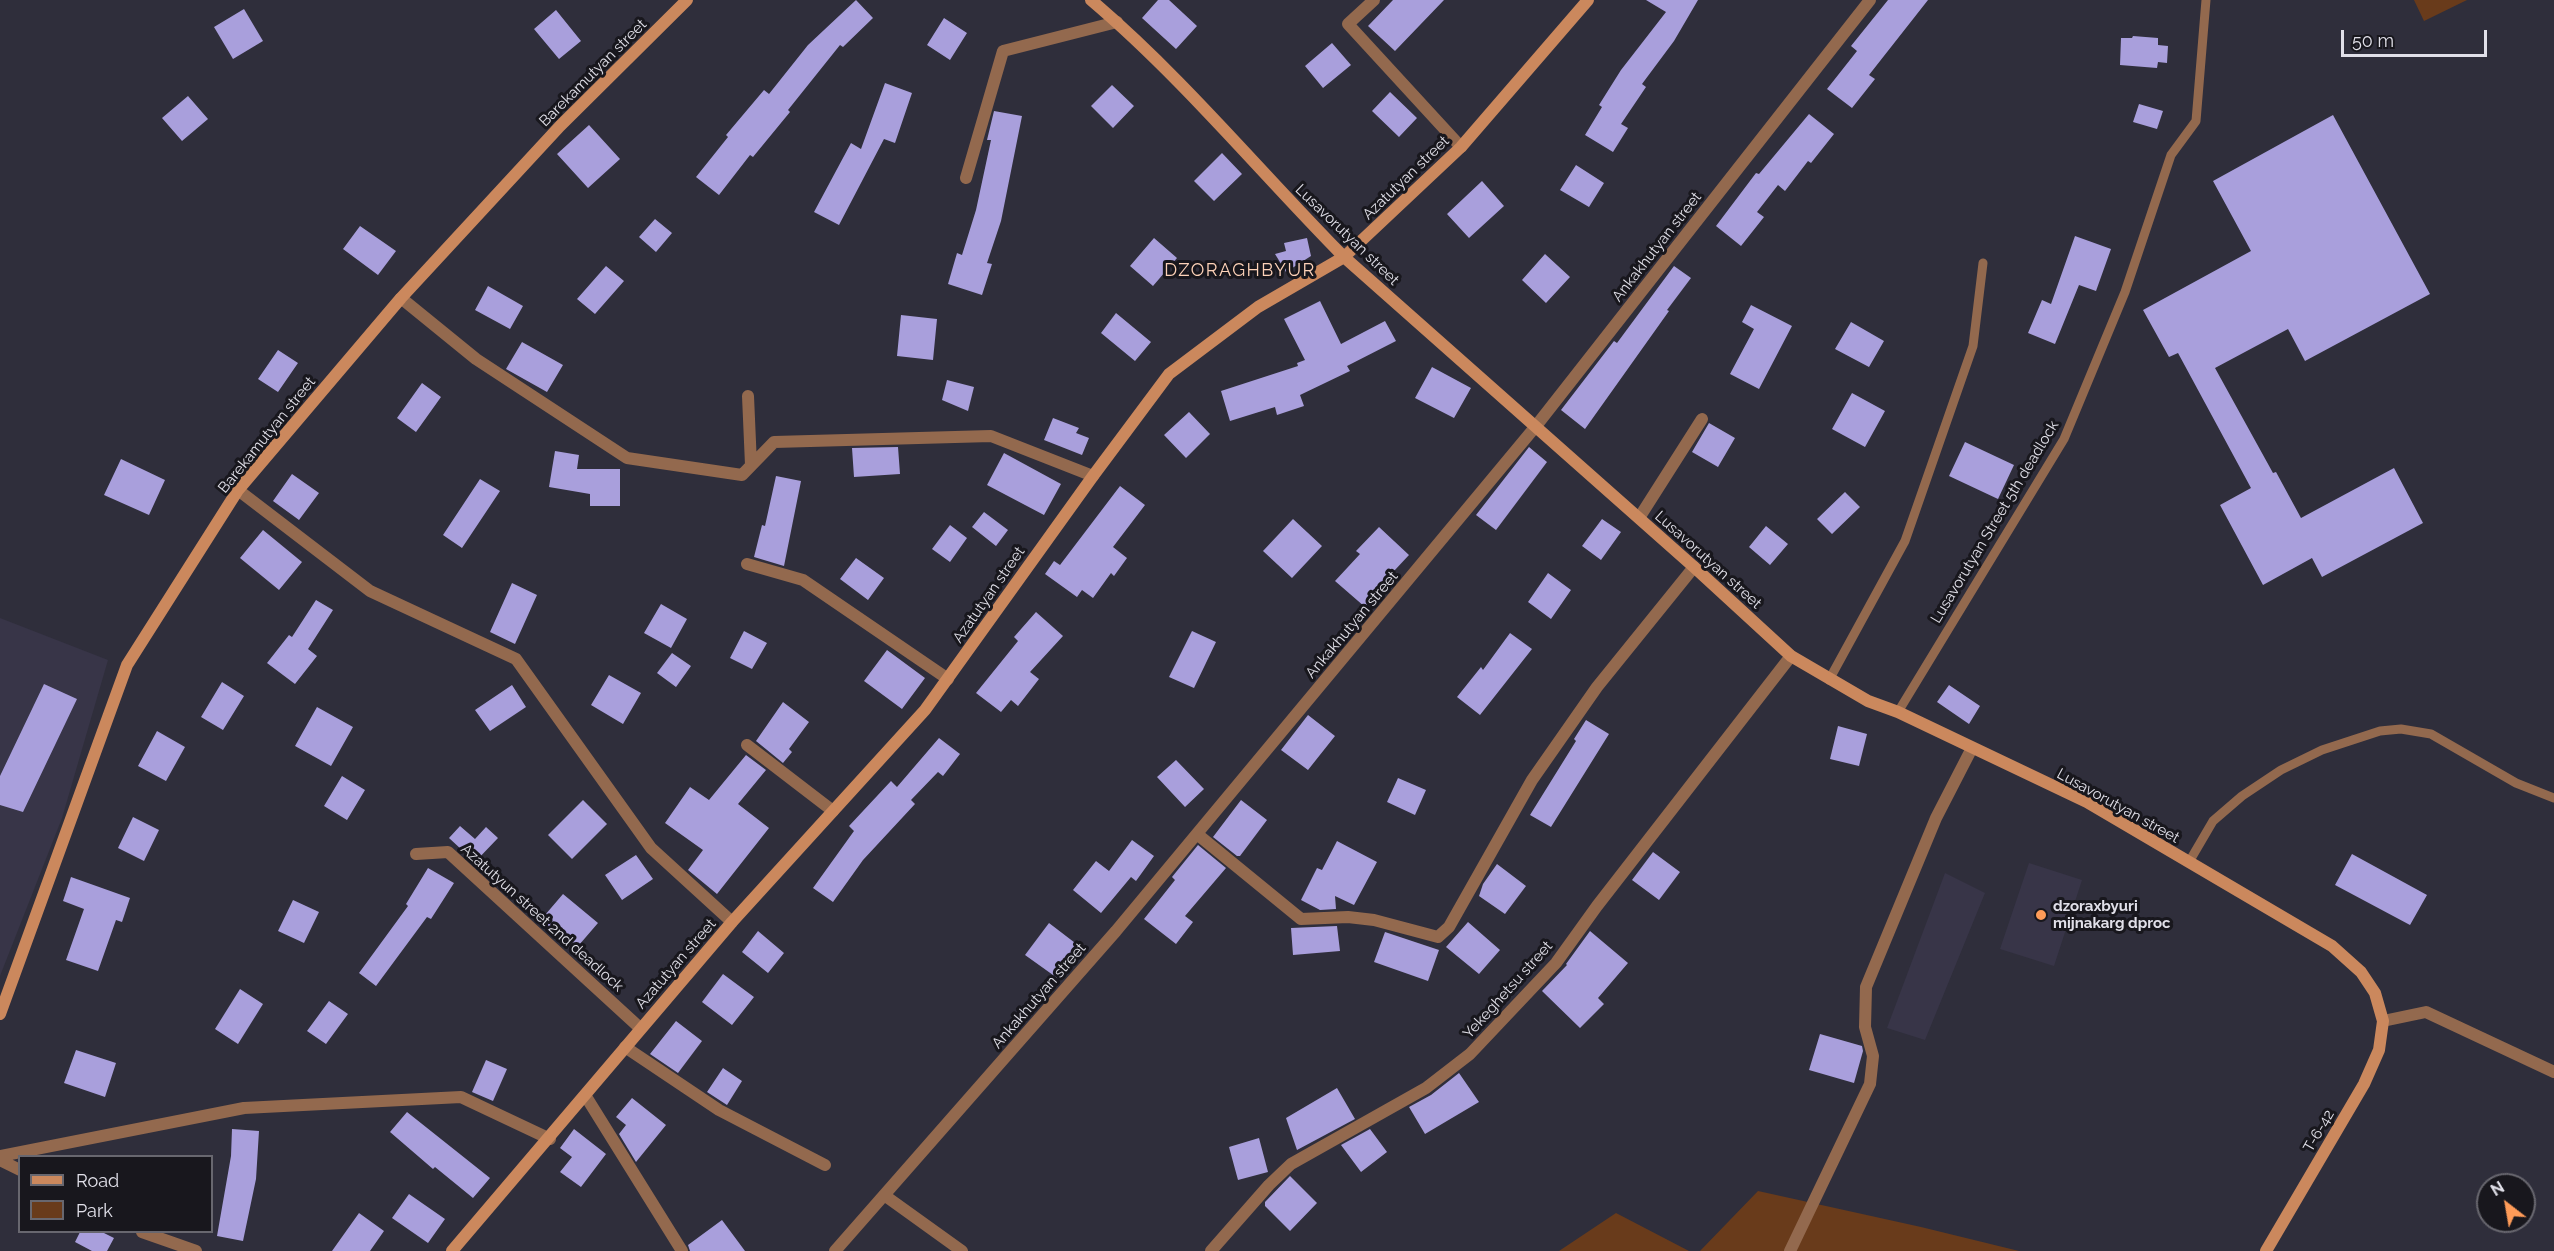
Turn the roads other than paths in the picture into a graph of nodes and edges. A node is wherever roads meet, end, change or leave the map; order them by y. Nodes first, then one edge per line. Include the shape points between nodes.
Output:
1 (687, 0) edge
2 (1091, 0) edge
3 (1374, 0) edge
4 (1588, 0) edge
5 (1870, 0) edge
6 (2206, 0) edge
7 (1117, 22) junction
8 (1461, 147) junction
9 (966, 178) dead end
10 (1344, 257) junction
11 (1983, 263) dead end
12 (401, 298) junction
13 (748, 396) dead end
14 (1702, 419) dead end
15 (1536, 426) junction
16 (751, 465) junction
17 (1093, 476) junction
18 (238, 490) junction
19 (1639, 518) junction
20 (747, 564) dead end
21 (1694, 567) junction
22 (1791, 656) junction
23 (948, 679) junction
24 (1829, 680) junction
25 (1898, 712) junction
26 (747, 746) dead end
27 (1972, 748) junction
28 (2554, 798) edge
29 (833, 811) junction
30 (1197, 834) junction
31 (416, 854) dead end
32 (2189, 862) junction
33 (732, 922) junction
34 (0, 1014) edge
35 (2383, 1021) junction
36 (640, 1028) junction
37 (625, 1047) junction
38 (2554, 1072) edge
39 (585, 1095) junction
40 (550, 1139) junction
41 (0, 1158) edge
42 (825, 1166) dead end
43 (18, 1169) edge
44 (884, 1195) junction
45 (145, 1233) edge
46 (196, 1251) edge
47 (452, 1251) edge
48 (682, 1251) edge
49 (835, 1251) edge
50 (962, 1251) edge
51 (1211, 1251) edge
52 (1790, 1251) edge
53 (2266, 1251) edge

1 - 12 street, Barekamutyan street via 560,126
2 - 7 street, Lusavorutyan street
3 - 8 street via 1348,24
4 - 8 street, Azatutyan street
5 - 15 street, Ankakhutyan street
6 - 25 lane, Lusavorutyan Street 5th deadlock via 2196,121 2171,155 2125,292 2064,439
7 - 9 street via 1003,51
7 - 10 street, Lusavorutyan street via 1196,98
8 - 10 street, Azatutyan street
10 - 15 street, Lusavorutyan street
10 - 17 street, Azatutyan street via 1258,307 1169,374
11 - 24 lane via 1973,346 1905,541
12 - 16 street via 476,358 627,458 742,475
12 - 18 street, Barekamutyan street
13 - 16 street
14 - 19 street
15 - 19 street, Lusavorutyan street
15 - 30 street, Ankakhutyan street
16 - 17 street via 774,442 991,436
17 - 23 street, Azatutyan street
18 - 33 street via 370,591 516,659 651,848
18 - 34 street, Barekamutyan street via 128,665
19 - 21 street, Lusavorutyan street
20 - 23 street via 803,580
21 - 22 street, Lusavorutyan street
21 - 30 street via 1597,687 1532,780 1449,927 1438,937 1374,920 1301,918
22 - 24 street, Lusavorutyan street
22 - 51 street, Yekeghetsu street via 1556,963 1470,1054 1426,1088 1291,1164
23 - 29 street, Azatutyan street via 925,710
24 - 25 street, Lusavorutyan street
25 - 27 street, Lusavorutyan street
26 - 29 street
27 - 32 street, Lusavorutyan street via 2087,802
27 - 52 street via 1936,818 1866,987 1865,1028 1873,1056 1870,1084
28 - 32 lane via 2516,783 2431,734 2401,729 2380,731 2322,750 2251,790 2213,820
29 - 33 street, Azatutyan street
30 - 44 street, Ankakhutyan street
31 - 36 street, Azatutyun street 2nd deadlock via 448,852
32 - 35 street, Lusavorutyan street via 2332,946 2361,972 2375,993
33 - 36 street, Azatutyan street
35 - 38 street via 2426,1012
35 - 53 street, T-6-42 via 2379,1050 2364,1084
36 - 37 street, Azatutyan street
37 - 39 street, Azatutyan street
37 - 42 street via 719,1110
39 - 40 street, Azatutyan street
39 - 48 street
40 - 41 street via 460,1097 243,1108
40 - 47 street, Azatutyan street
41 - 43 street
44 - 49 street, Ankakhutyan street
44 - 50 street
45 - 46 street

